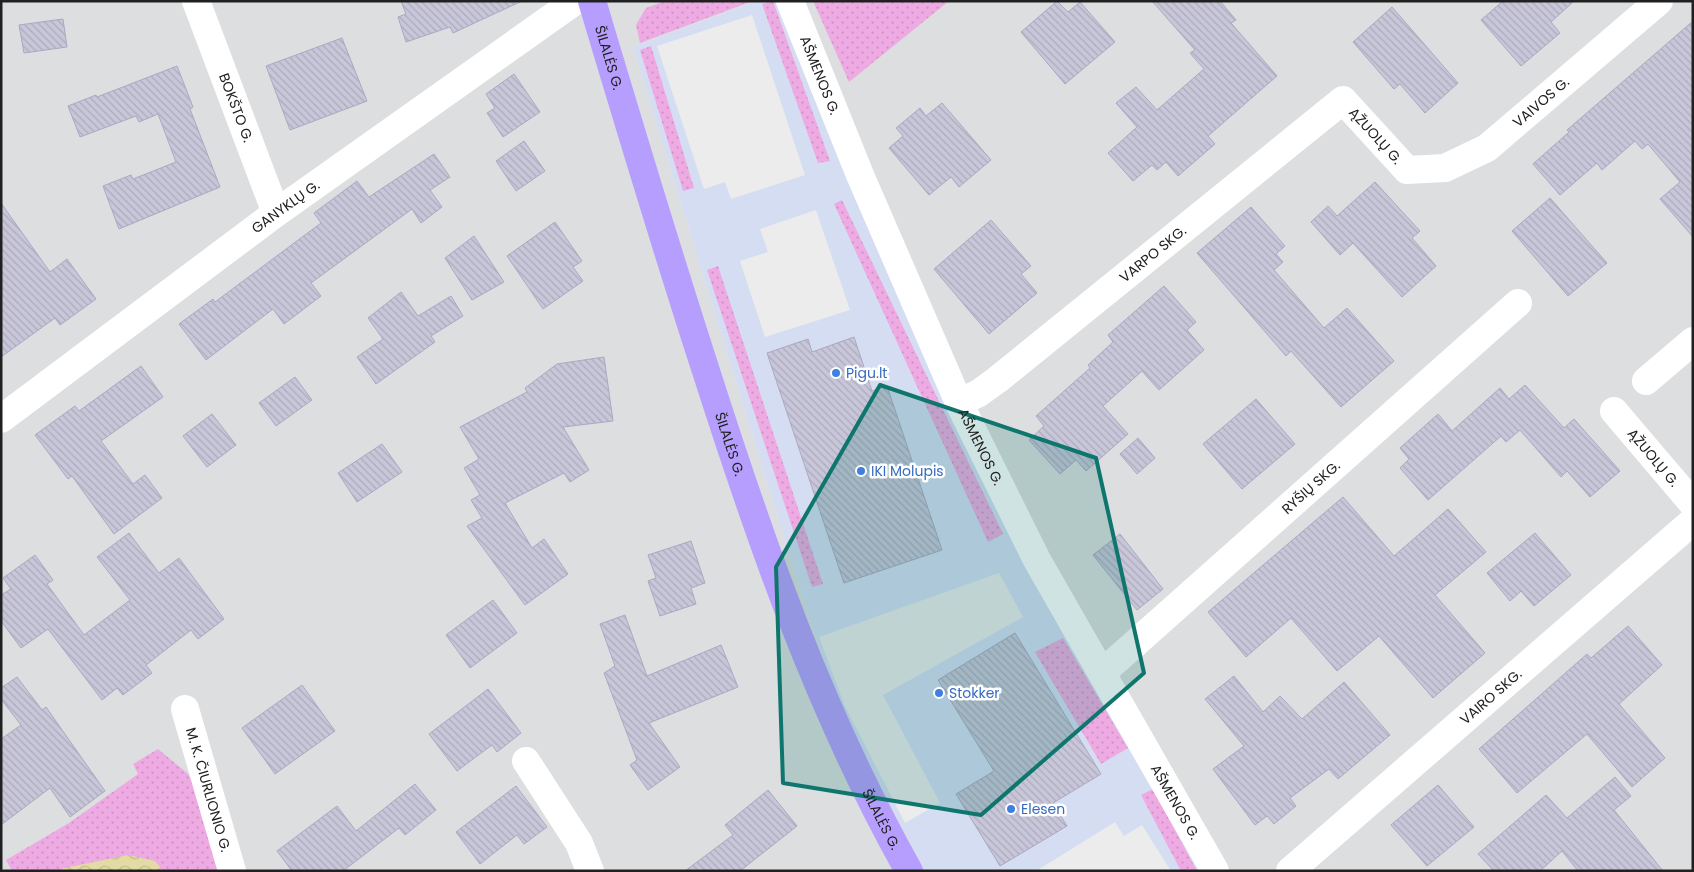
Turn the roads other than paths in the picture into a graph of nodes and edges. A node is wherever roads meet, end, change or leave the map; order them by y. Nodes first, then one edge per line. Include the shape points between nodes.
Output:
1 (196, 1) edge
2 (575, 1) edge
3 (592, 1) edge
4 (790, 1) edge
5 (1659, 1) edge
6 (1343, 100) joint
7 (1407, 170) joint
8 (276, 213) junction
9 (1518, 303) dead end
10 (1693, 341) edge
11 (1646, 381) dead end
12 (960, 403) junction
13 (1614, 411) dead end
14 (1, 419) edge
15 (1693, 504) edge
16 (1693, 521) edge
17 (1103, 672) junction
18 (185, 709) dead end
19 (526, 761) dead end
20 (232, 871) edge
21 (590, 871) edge
22 (909, 871) edge
23 (1216, 871) edge
24 (1290, 871) edge

1 - 8 street, BOKŠTO G.
2 - 8 street, GANYKLŲ G.
3 - 22 main road, ŠILALĖS G. via 740,480 799,643 874,810
4 - 12 street, AŠMENOS G. via 860,174
5 - 7 street, VAIVOS G. via 1487,148 1445,168
6 - 7 street, ĄŽUOLŲ G.
6 - 12 street, VARPO SKG. via 997,380
8 - 14 street, GANYKLŲ G.
9 - 17 street, RYŠIŲ SKG.
10 - 11 street
12 - 17 street, AŠMENOS G. via 1037,560
13 - 15 street, ĄŽUOLŲ G.
16 - 24 street, VAIRO SKG.
17 - 23 street, AŠMENOS G.
18 - 20 street, M. K. ČIURLIONIO G.
19 - 21 street via 579,843

